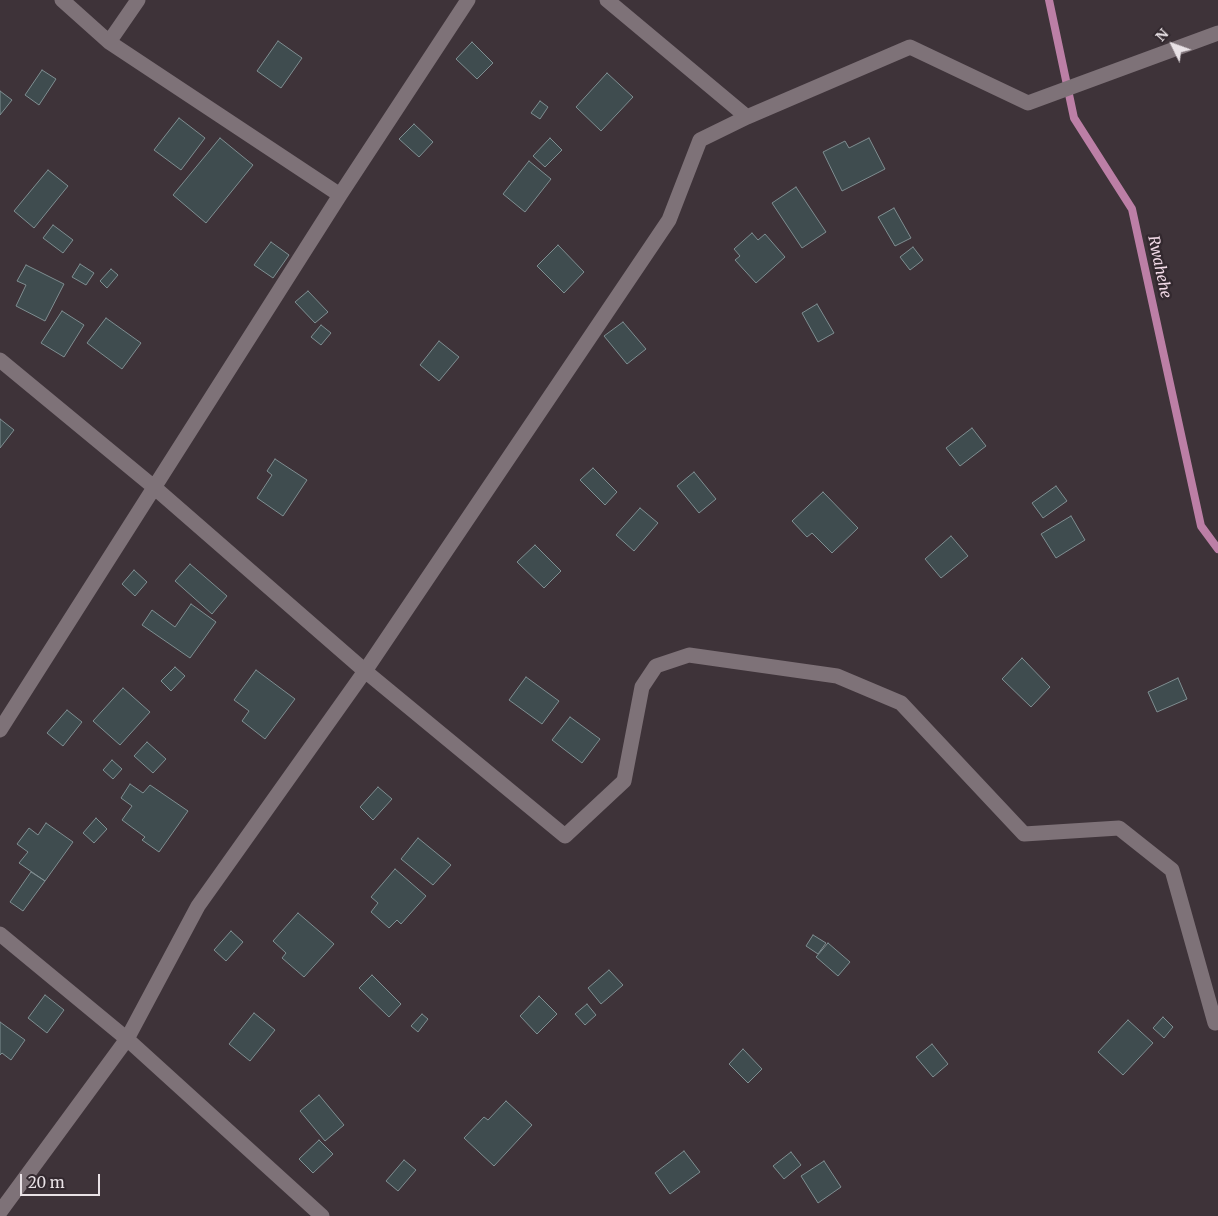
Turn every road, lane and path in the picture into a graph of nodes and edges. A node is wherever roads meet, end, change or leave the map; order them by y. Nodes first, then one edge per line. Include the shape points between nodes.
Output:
1 (62, 0) edge
2 (138, 0) edge
3 (468, 0) edge
4 (607, 0) edge
5 (1218, 33) edge
6 (109, 42) junction
7 (747, 117) junction
8 (340, 195) junction
9 (0, 360) edge
10 (155, 488) junction
11 (365, 671) junction
12 (0, 730) edge
13 (0, 934) edge
14 (1215, 1023) dead end
15 (126, 1039) junction
16 (0, 1212) edge
17 (322, 1216) edge

1 - 6 street
2 - 6 street
3 - 8 street
4 - 7 street
5 - 7 street via 1028,103 910,47
6 - 8 street
7 - 11 street via 700,140 669,220
8 - 10 street
9 - 10 street
10 - 11 street
10 - 12 street
11 - 14 street via 564,836 624,781 642,687 656,666 689,655 837,676 901,703 1024,834 1119,828 1172,870
11 - 15 street via 198,906
13 - 15 street
15 - 16 street
15 - 17 street

